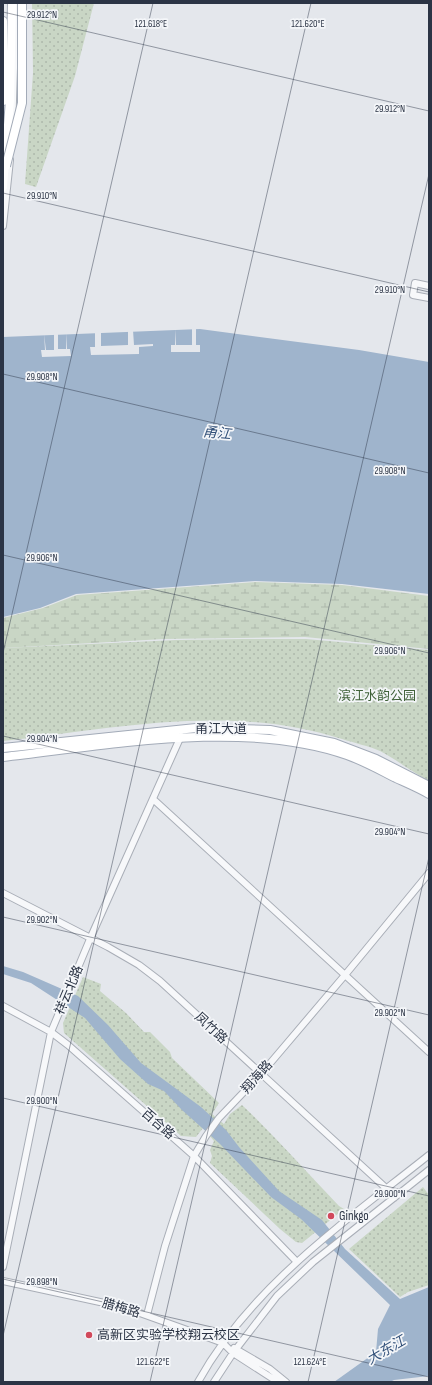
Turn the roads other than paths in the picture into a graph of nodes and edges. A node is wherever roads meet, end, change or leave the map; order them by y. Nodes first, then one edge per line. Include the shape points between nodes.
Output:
1 (12, 3) edge
2 (16, 3) edge
3 (22, 3) edge
4 (3, 21) edge
5 (3, 101) edge
6 (6, 166) junction
7 (3, 187) edge
8 (3, 226) edge
9 (429, 286) edge
10 (429, 298) edge
11 (184, 729) junction
12 (179, 739) junction
13 (3, 748) edge
14 (3, 757) edge
15 (429, 786) edge
16 (429, 794) edge
17 (153, 799) junction
18 (429, 873) edge
19 (3, 893) edge
20 (90, 939) junction
21 (345, 975) junction
22 (3, 1006) edge
23 (51, 1032) junction
24 (429, 1052) edge
25 (261, 1074) junction
26 (194, 1156) junction
27 (429, 1156) edge
28 (429, 1170) edge
29 (387, 1189) junction
30 (394, 1198) junction
31 (297, 1262) junction
32 (3, 1267) edge
33 (3, 1281) edge
34 (147, 1315) junction
35 (223, 1343) junction
36 (235, 1351) junction
37 (198, 1382) edge
38 (214, 1382) edge
39 (278, 1382) edge
40 (286, 1382) edge

1 - 6 main road, bridge via 11,85
2 - 8 street via 10,160
3 - 6 main road, bridge via 22,103
4 - 5 main road
6 - 7 main road
9 - 10 street via 416,282 413,295
11 - 12 street, 祥云北路
11 - 13 main road, 甬江大道
11 - 15 main road, 甬江大道 via 270,730 334,743 376,759
12 - 14 main road, 甬江大道
12 - 16 main road, 甬江大道 via 254,739 316,747 346,755
12 - 17 street, 祥云北路
17 - 20 street, 祥云北路
17 - 21 street
18 - 21 street, 翔海路
19 - 20 street, 凤竹路
20 - 23 street, 祥云北路
20 - 25 street, 凤竹路 via 139,965
21 - 24 street
21 - 25 street, 翔海路
22 - 23 street, 百合路
23 - 26 street, 百合路
23 - 32 street, 祥云北路
25 - 26 street, 翔海路 via 219,1118
25 - 29 street, 凤竹路
26 - 31 street, 百合路
26 - 34 street, 翔海路 via 165,1246
27 - 29 street
28 - 30 street
29 - 30 street, 凤竹路
29 - 31 street
30 - 36 street via 329,1248 278,1296
31 - 35 street via 270,1287
33 - 34 street, 腊梅路 via 123,1307
34 - 35 street, 腊梅路
35 - 36 street, 腊梅路
35 - 37 street
36 - 38 street
36 - 39 street
36 - 40 street via 270,1369

